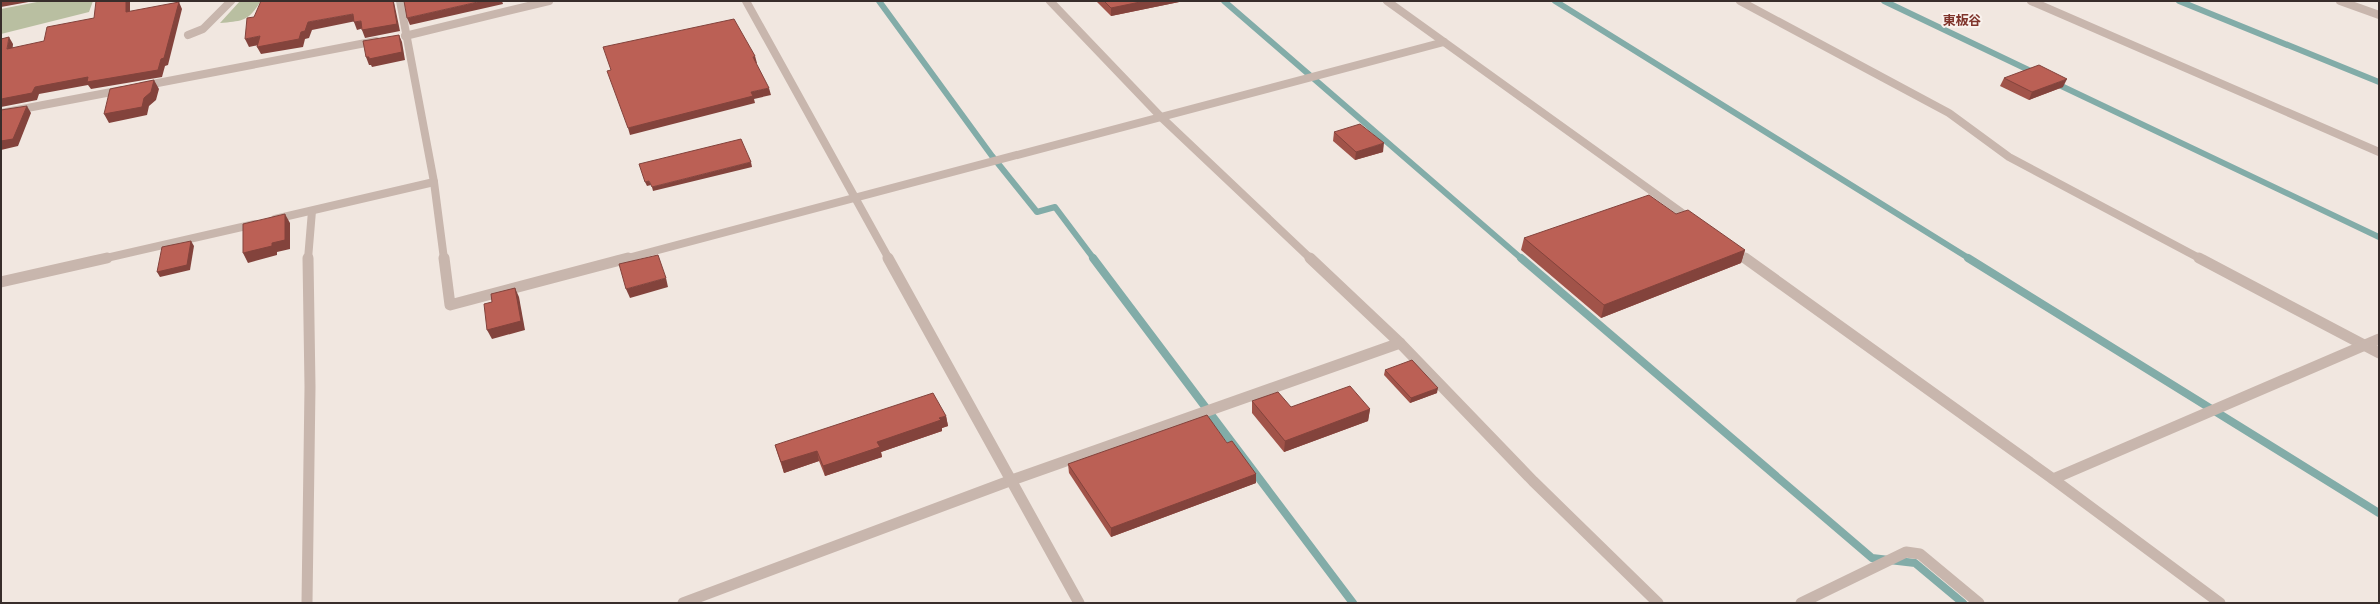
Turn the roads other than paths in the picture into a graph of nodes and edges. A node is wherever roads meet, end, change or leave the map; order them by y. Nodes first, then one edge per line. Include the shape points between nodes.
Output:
1 (231, 1) edge
2 (400, 1) edge
3 (549, 1) edge
4 (746, 1) edge
5 (1050, 1) edge
6 (1387, 1) edge
7 (1740, 1) edge
8 (2031, 1) edge
9 (2340, 1) edge
10 (518, 5) edge
11 (2379, 15) edge
12 (188, 35) dead end
13 (401, 36) junction
14 (382, 40) edge
15 (1444, 42) junction
16 (1, 114) edge
17 (1161, 117) junction
18 (2379, 152) edge
19 (434, 182) junction
20 (856, 198) junction
21 (312, 211) junction
22 (1703, 228) edge
23 (1723, 242) edge
24 (1, 282) edge
25 (2379, 339) edge
26 (1400, 343) junction
27 (2366, 346) junction
28 (2379, 353) edge
29 (2053, 479) junction
30 (1012, 480) junction
31 (307, 603) edge
32 (683, 603) edge
33 (1079, 603) edge
34 (1658, 603) edge
35 (1801, 603) edge
36 (1979, 603) edge
37 (2220, 603) edge

1 - 12 street via 203,30
2 - 13 street
3 - 10 street
4 - 20 street
5 - 17 street
6 - 15 street
7 - 27 street via 1949,113 2009,157
8 - 18 street
9 - 11 lane
10 - 13 street
13 - 19 street
14 - 16 street
15 - 17 street
15 - 22 street
17 - 20 street
17 - 26 street
19 - 20 street via 450,305
19 - 21 street
20 - 30 street
21 - 24 street
21 - 31 street via 308,262 310,387
23 - 29 street
25 - 27 street
26 - 30 street
26 - 34 street via 1533,481
27 - 28 street
27 - 29 street
29 - 37 street
30 - 32 street
30 - 33 street
35 - 36 street via 1906,552 1920,554

